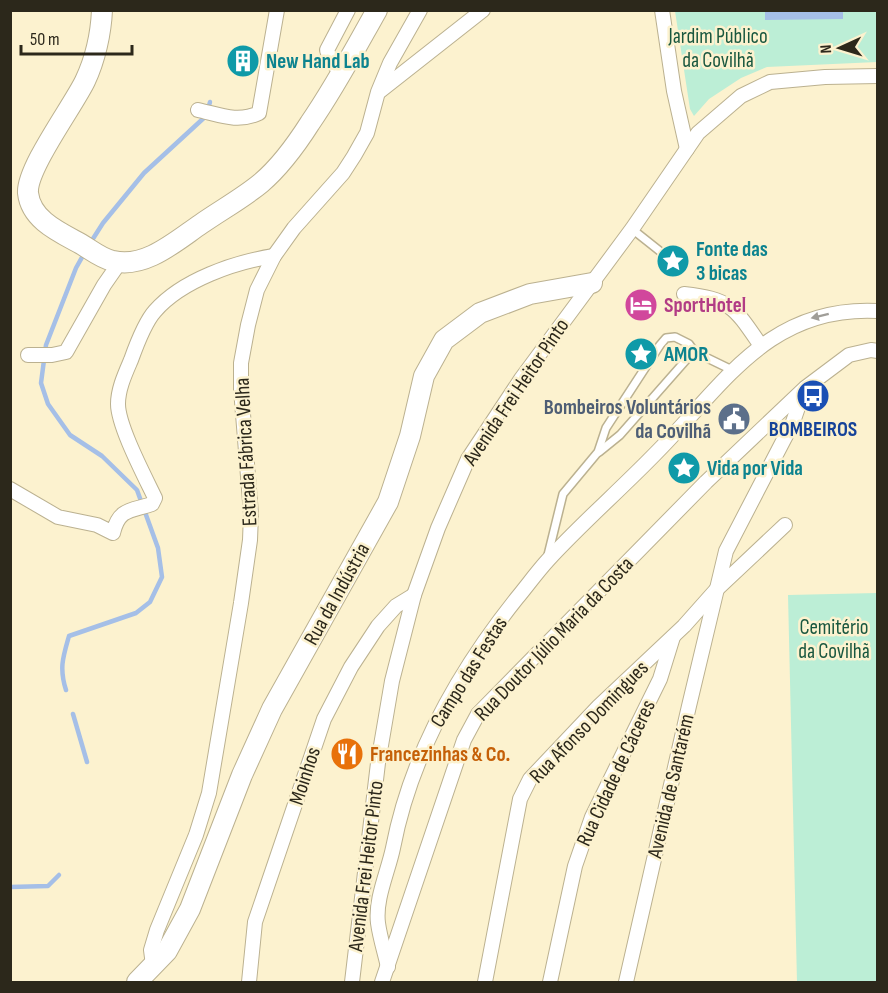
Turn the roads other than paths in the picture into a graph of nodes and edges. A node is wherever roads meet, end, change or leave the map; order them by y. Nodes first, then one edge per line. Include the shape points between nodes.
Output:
1 (102, 10) edge
2 (277, 10) edge
3 (348, 10) edge
4 (377, 10) edge
5 (420, 10) edge
6 (483, 10) edge
7 (662, 10) edge
8 (341, 73) junction
9 (878, 76) edge
10 (378, 92) junction
11 (198, 110) dead end
12 (687, 149) junction
13 (632, 229) junction
14 (274, 256) junction
15 (670, 260) dead end
16 (115, 262) junction
17 (592, 283) junction
18 (684, 294) dead end
19 (878, 311) edge
20 (761, 346) junction
21 (694, 351) junction
22 (878, 351) edge
23 (28, 355) dead end
24 (732, 370) junction
25 (805, 388) junction
26 (598, 452) junction
27 (10, 489) edge
28 (785, 525) dead end
29 (547, 561) junction
30 (716, 590) junction
31 (414, 595) junction
32 (674, 635) junction
33 (153, 965) junction
34 (388, 968) junction
35 (137, 982) edge
36 (249, 982) edge
37 (352, 982) edge
38 (382, 982) edge
39 (485, 982) edge
40 (550, 982) edge
41 (626, 982) edge

1 - 16 street via 86,79 44,152 28,190 30,204 43,221
2 - 11 street via 259,112 235,119
3 - 8 street via 327,50
4 - 8 street
5 - 10 street, Estrada Fábrica Velha
6 - 10 street
7 - 12 street
8 - 16 street via 291,153 262,182 157,253 128,264
9 - 12 street, Avenida Frei Heitor Pinto via 770,82 741,96 698,133
10 - 14 street, Estrada Fábrica Velha via 367,133 354,156
12 - 13 street, Avenida Frei Heitor Pinto
13 - 15 lane
13 - 17 street, Avenida Frei Heitor Pinto
14 - 27 street via 249,259 202,276 154,311 135,349 118,405 133,452 156,498 153,504 126,511 116,520 112,533 97,525 58,517
14 - 33 street, Estrada Fábrica Velha via 257,290 241,363 250,540 209,793 157,930 151,950
16 - 23 street via 66,352
17 - 31 street, Avenida Frei Heitor Pinto via 468,459
17 - 33 street, Rua da Indústria via 530,294 490,309 444,340 424,376 410,436 388,502 273,709 242,775 190,909 167,951
18 - 20 street via 726,303
19 -> 20 street, Campo das Festas via 837,312 812,318
20 - 24 street, Campo das Festas
21 - 24 lane
21 - 26 lane via 620,435
21 - 26 lane via 675,337 666,338 606,428
22 - 25 street, Rua Doutor Júlio Maria da Costa via 849,354
24 - 29 street, Campo das Festas via 656,453
25 - 30 street, Avenida de Santarém via 793,423 726,551
25 - 34 street, Rua Doutor Júlio Maria da Costa via 706,482 478,714 464,740
26 - 29 lane via 563,494
28 - 30 street
29 - 34 street, Campo das Festas via 489,633 449,695 418,760 379,903 378,922
30 - 32 street, Rua Afonso Domingues
30 - 41 street, Avenida de Santarém
31 - 36 street, Moinhos via 396,606 378,626 324,719 255,922
31 - 37 street, Avenida Frei Heitor Pinto via 392,681 378,763
32 - 39 street, Rua Afonso Domingues via 530,779 520,800
32 - 40 street, Rua Cidade de Cáceres via 660,679 592,817 575,866
33 - 35 street, Rua da Indústria
34 - 38 street, Rua Doutor Júlio Maria da Costa

